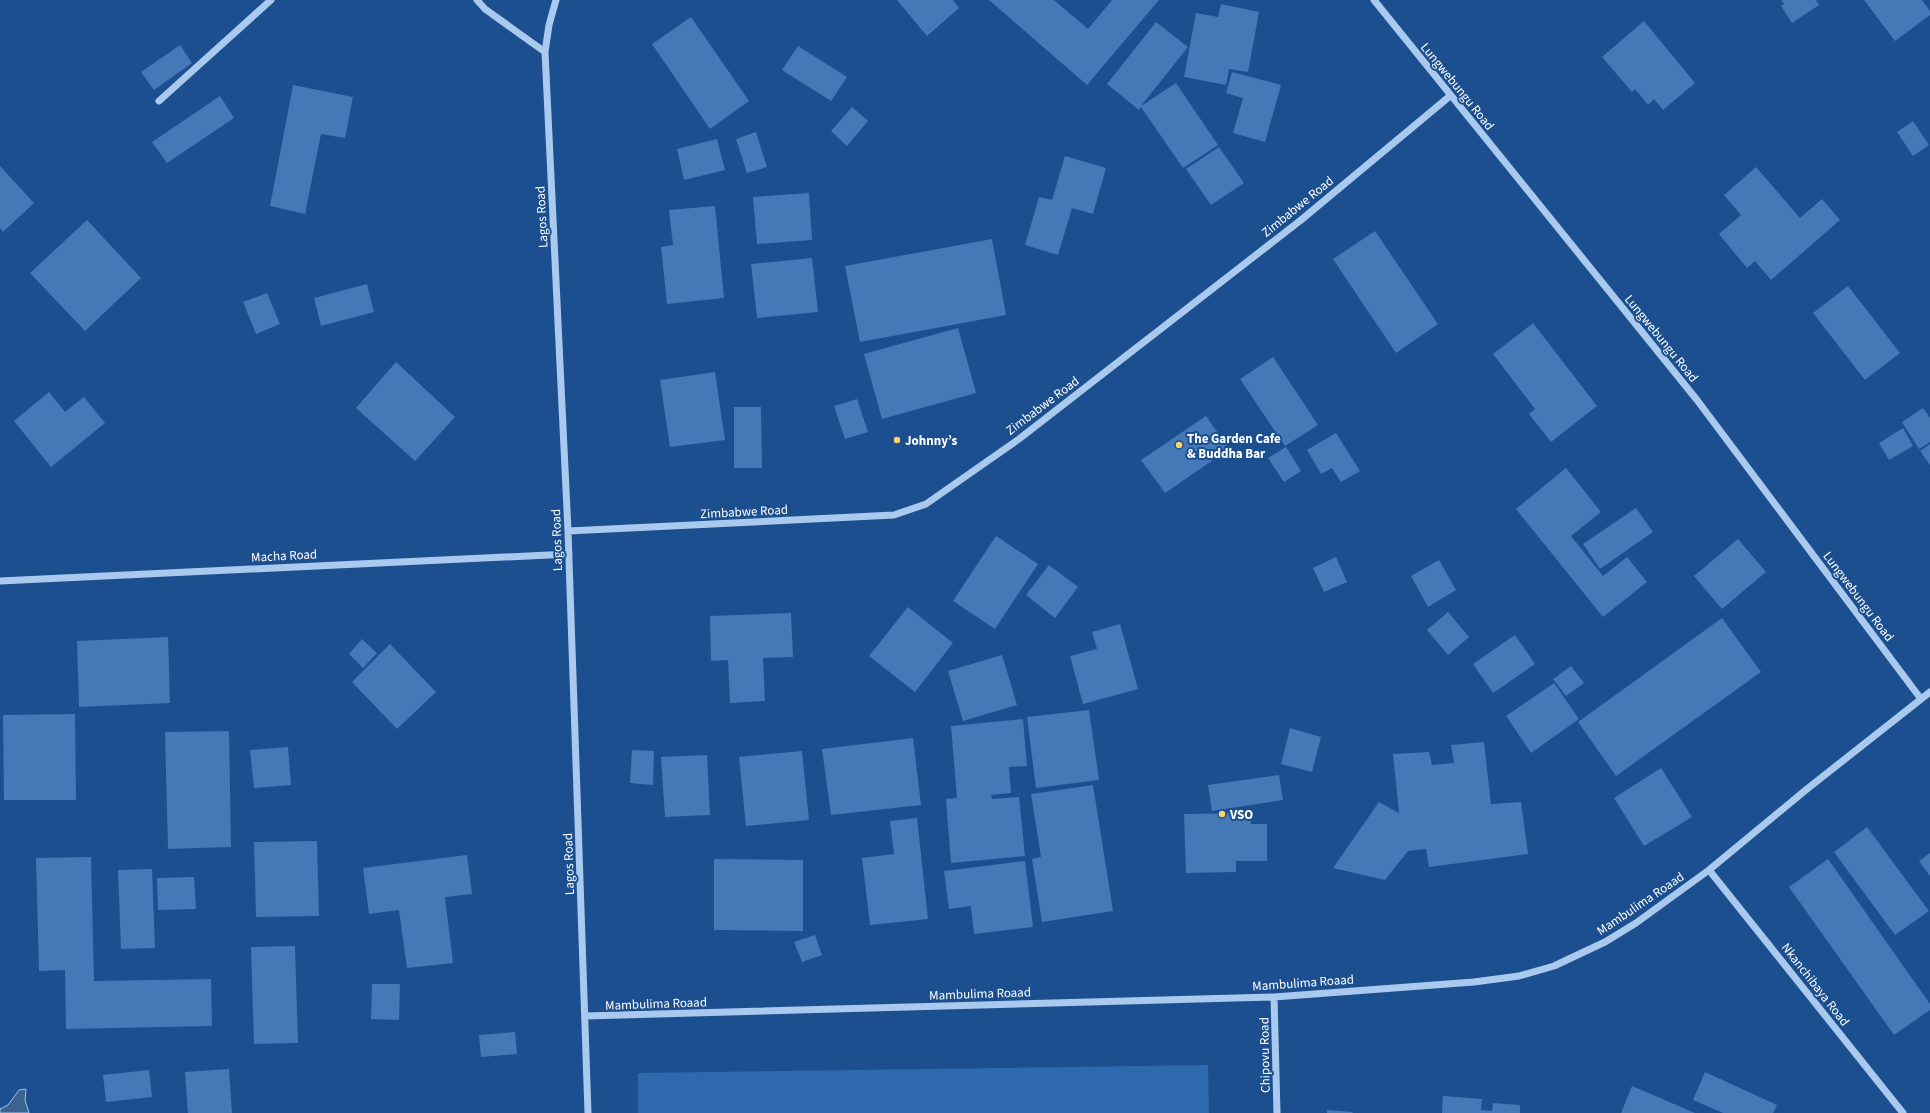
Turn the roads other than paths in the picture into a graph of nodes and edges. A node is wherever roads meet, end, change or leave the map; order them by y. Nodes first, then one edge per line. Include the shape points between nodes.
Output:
1 (271, 0) edge
2 (478, 0) edge
3 (556, 0) edge
4 (1374, 0) edge
5 (545, 52) junction
6 (1450, 96) junction
7 (159, 101) dead end
8 (568, 531) junction
9 (569, 554) junction
10 (0, 581) edge
11 (1930, 692) edge
12 (1922, 699) junction
13 (1709, 870) junction
14 (1274, 997) junction
15 (585, 1016) junction
16 (588, 1113) edge
17 (1277, 1113) edge
18 (1903, 1113) edge

1 - 7 street
2 - 5 street via 485,9
3 - 5 street, Lagos Road
4 - 6 street, Lungwebungu Road
5 - 8 street, Lagos Road
6 - 8 street, Zimbabwe Road via 1301,220 1019,439 926,504 894,515
6 - 12 street, Lungwebungu Road via 1697,400
8 - 9 street, Lagos Road
9 - 10 street, Macha Road
9 - 15 street, Lagos Road
11 - 12 street, Mambulima Roaad
12 - 13 street, Mambulima Roaad
13 - 14 street, Mambulima Roaad via 1636,923 1605,942 1554,966 1526,974 1474,982
13 - 18 street, Nkanchibaya Road
14 - 15 street, Mambulima Roaad
14 - 17 street, Chipovu Road
15 - 16 street, Lagos Road

